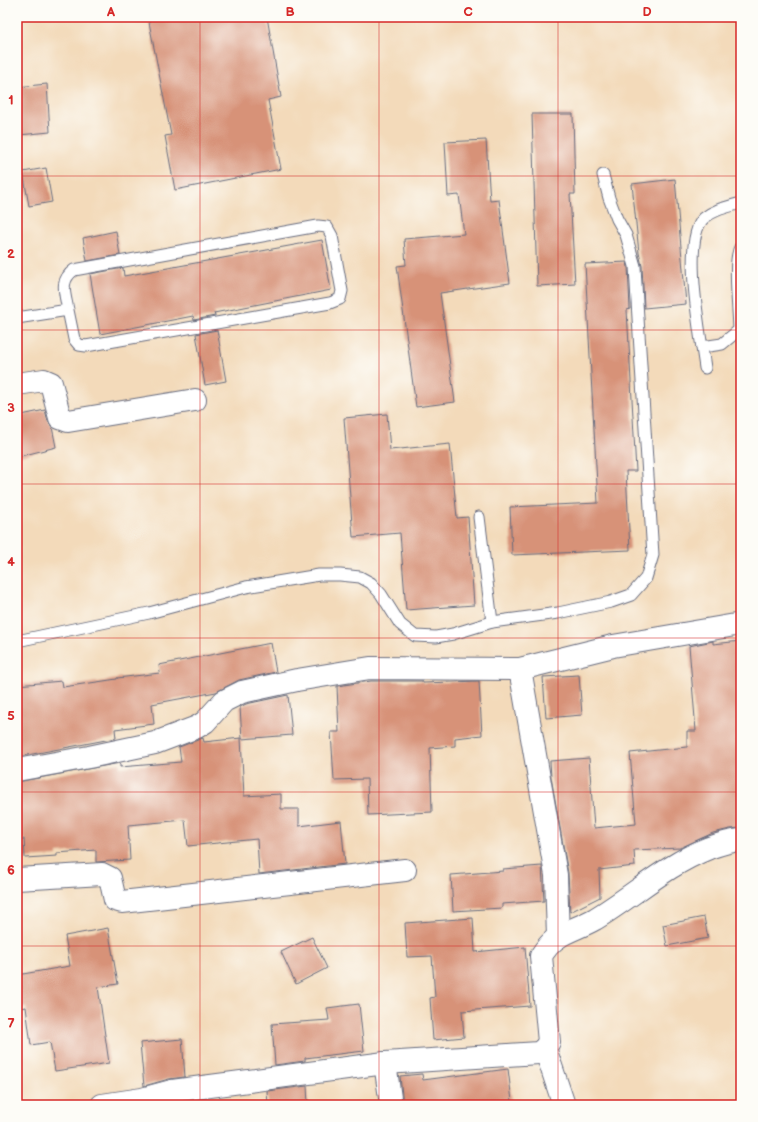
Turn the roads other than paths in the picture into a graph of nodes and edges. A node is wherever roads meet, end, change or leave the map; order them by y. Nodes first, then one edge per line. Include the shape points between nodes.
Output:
1 (603, 175) dead end
2 (741, 203) edge
3 (741, 246) edge
4 (68, 310) junction
5 (17, 318) edge
6 (702, 347) junction
7 (705, 368) dead end
8 (17, 384) edge
9 (195, 400) dead end
10 (479, 517) dead end
11 (492, 622) junction
12 (741, 624) edge
13 (17, 641) edge
14 (520, 669) junction
15 (17, 770) edge
16 (741, 840) edge
17 (404, 870) dead end
18 (17, 879) edge
19 (558, 937) junction
20 (545, 1048) junction
21 (385, 1063) junction
22 (562, 1096) edge
23 (143, 1102) edge
24 (102, 1105) edge
25 (391, 1105) edge

1 - 11 lane via 635,266 653,555 646,578 631,595 611,602 558,613
2 - 6 lane via 714,211 703,219 697,229 693,271
3 - 6 lane via 738,248 736,262 739,330 722,344
4 - 4 lane via 74,339 79,345 86,346 330,303 340,299 342,291 332,236 327,227 318,226 74,270 67,275 64,283
4 - 5 lane
6 - 7 lane
8 - 9 street via 44,380 51,383 60,418 68,421
10 - 11 lane
11 - 13 lane via 436,637 415,636 400,624 371,583 350,575 319,575 246,587 149,613
12 - 14 street via 612,646
14 - 15 street via 370,668 297,680 242,692 224,701 198,727 155,743
14 - 19 street via 556,875
16 - 19 street via 730,840 693,854 664,870 594,919
17 - 18 street via 122,902 115,900 110,878 102,874
19 - 20 street via 547,946 541,956 549,1042
20 - 21 street via 539,1053
20 - 22 street
21 - 23 street via 172,1091
21 - 25 street
23 - 24 street

